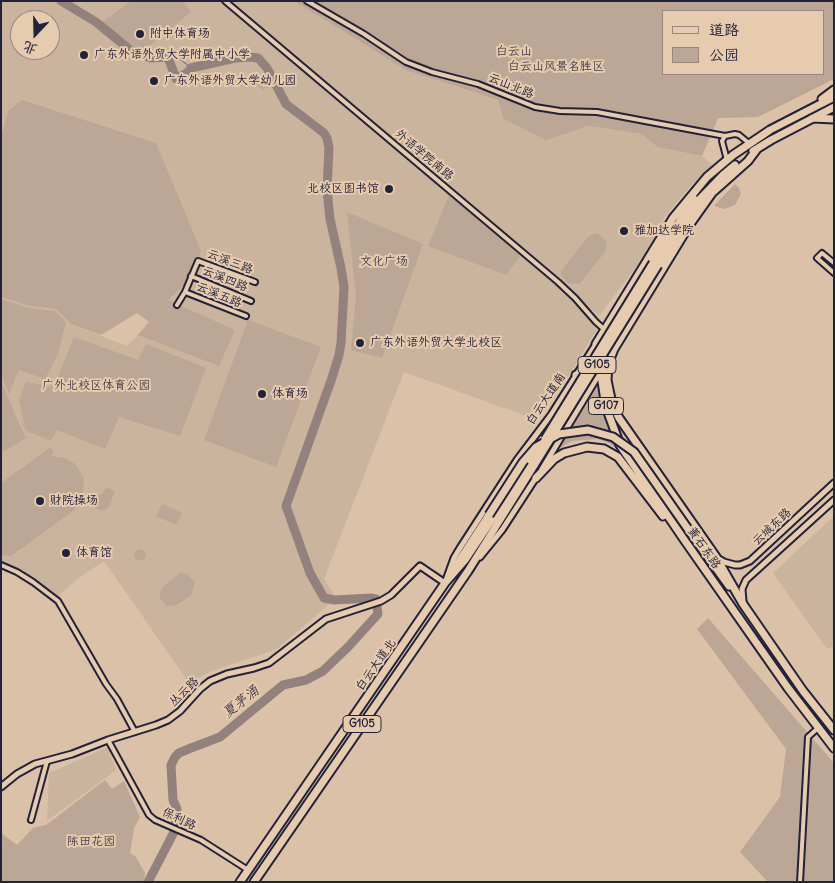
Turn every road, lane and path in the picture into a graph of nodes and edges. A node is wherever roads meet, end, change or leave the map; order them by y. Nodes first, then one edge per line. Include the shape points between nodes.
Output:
1 (225, 1) edge
2 (307, 1) edge
3 (834, 90) edge
4 (834, 97) edge
5 (834, 107) edge
6 (811, 109) junction
7 (813, 118) junction
8 (834, 119) edge
9 (725, 136) junction
10 (750, 144) junction
11 (757, 149) junction
12 (727, 160) junction
13 (834, 263) edge
14 (656, 264) junction
15 (834, 273) edge
16 (191, 276) junction
17 (255, 282) dead end
18 (184, 292) junction
19 (251, 301) dead end
20 (177, 304) dead end
21 (246, 316) dead end
22 (605, 329) junction
23 (620, 339) junction
24 (596, 344) junction
25 (614, 349) junction
26 (600, 373) junction
27 (576, 375) junction
28 (607, 380) junction
29 (594, 383) junction
30 (646, 456) junction
31 (533, 463) junction
32 (632, 464) junction
33 (536, 478) junction
34 (834, 483) edge
35 (834, 500) edge
36 (682, 538) junction
37 (756, 556) junction
38 (716, 557) junction
39 (764, 564) junction
40 (1, 565) edge
41 (471, 566) junction
42 (445, 583) junction
43 (743, 604) junction
44 (818, 728) junction
45 (834, 730) edge
46 (135, 732) junction
47 (108, 740) junction
48 (834, 748) edge
49 (47, 761) junction
50 (1, 787) edge
51 (31, 820) dead end
52 (248, 870) junction
53 (240, 882) edge
54 (254, 882) edge
55 (800, 882) edge

1 - 22 street, 外语学院南路 via 558,282
2 - 9 street, 云山北路 via 406,62 478,84 535,107 597,112
3 - 6 highway
4 - 6 highway, 白云大道南 / G105
5 - 7 highway, 白云大道南 / G105
6 - 10 highway, 白云大道南 / G105
7 - 8 highway
7 - 11 highway, 白云大道南 / G105
9 - 10 street, 云山北路 via 739,135
9 - 12 street via 722,141
10 - 12 highway, 白云大道南 / G105
11 - 14 highway, 白云大道南 / G105 via 723,175 699,200
11 - 23 highway, 白云大道南 / G107 via 695,216
12 - 14 highway, 白云大道南 / G105 via 687,209
12 - 22 highway, 白云大道南 via 702,182 677,213
13 - 15 street via 822,253 817,258
14 - 31 highway, 白云大道南 / G105, bridge
16 - 17 street, 云溪三路 via 198,261
16 - 18 street
16 - 19 street, 云溪四路
18 - 20 street
18 - 21 street, 云溪五路
22 - 23 street, 外语学院南路
22 - 24 highway, 白云大道南
23 - 25 highway, 白云大道南 / G107
24 - 26 highway, 黄石东路 / G107
24 - 27 main road, 白云大道南
25 - 26 main road, 白云大道南
25 - 28 highway, 黄石东路 / G107 via 608,364
26 - 27 highway via 591,370
26 - 28 highway
26 - 29 main road, 白云大道南
26 - 32 highway, 黄石东路 / G107 via 612,428
27 - 29 main road via 587,374
27 - 42 main road, 白云大道南 via 460,548
28 - 30 highway, 黄石东路 / G107 via 615,411
29 - 33 main road, 白云大道南
30 - 32 highway via 636,453
30 - 38 highway, 黄石东路 / G107
31 - 41 highway, 白云大道北 / G105
31 - 42 highway, 白云大道北 / G105 via 465,560
32 - 36 highway, 黄石东路 / G107
33 - 36 highway via 554,459 570,450 593,447 610,451
33 - 41 main road, 白云大道南 via 502,530
34 - 37 main road, 云城东路
35 - 39 main road, 云城东路
36 - 44 highway, 黄石东路 / G107
37 - 38 main road, 云城东路 via 737,565
37 - 39 main road via 755,561
38 - 43 highway, 黄石东路 / G107
39 - 43 main road, 云城东路 via 744,584
40 - 46 street via 33,582 58,601
41 - 54 highway, 白云大道北 / G105
42 - 43 highway, bridge via 536,447 559,434 588,430 613,437 634,452
42 - 46 main road, 丛云路 via 420,566 394,594 330,617 269,663 210,681 174,716
42 - 52 highway, 白云大道北 / G105
43 - 45 highway, 黄石东路 / G107
44 - 48 highway, 黄石东路 / G107
44 - 55 street via 808,737
46 - 47 main road, 丛云路
47 - 49 main road, 丛云路
47 - 52 street, 保利路 via 149,815 201,840
49 - 50 main road, 丛云路 via 26,768
49 - 51 street
52 - 53 highway, 白云大道北 / G105

